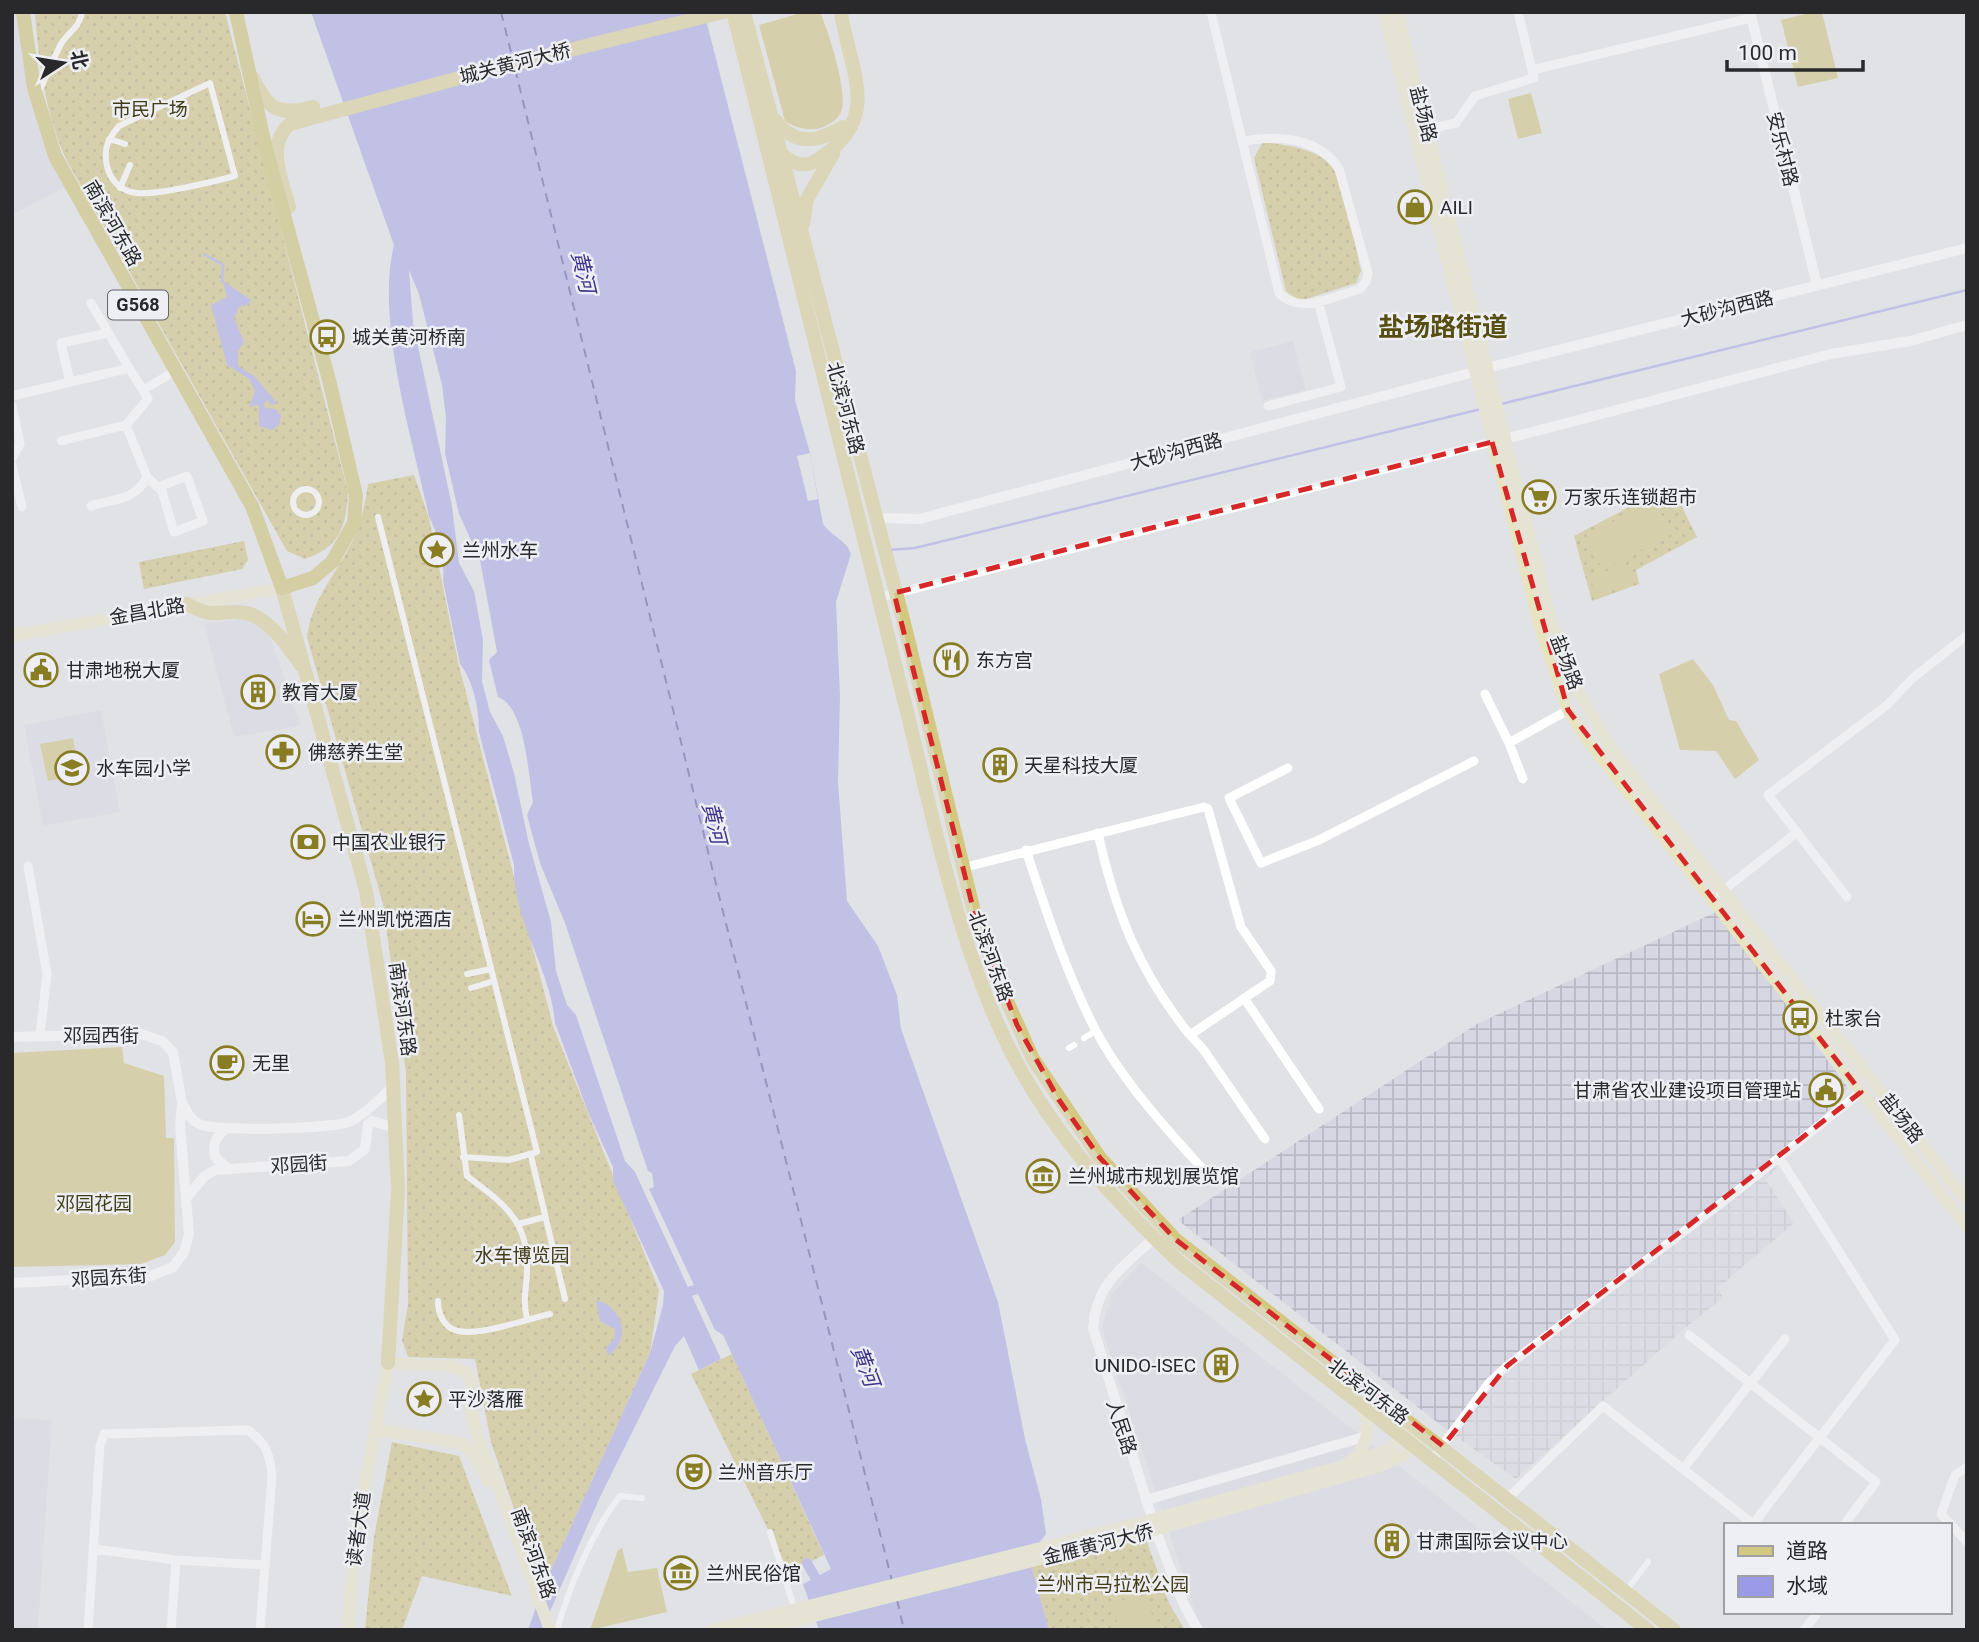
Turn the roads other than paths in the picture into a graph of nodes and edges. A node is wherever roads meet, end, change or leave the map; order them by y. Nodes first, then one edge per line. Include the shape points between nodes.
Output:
1 (23, 12) edge
2 (82, 12) edge
3 (236, 12) edge
4 (684, 12) edge
5 (723, 12) edge
6 (733, 12) edge
7 (744, 12) edge
8 (832, 12) edge
9 (841, 12) edge
10 (1211, 12) edge
11 (1384, 12) edge
12 (1397, 12) edge
13 (1518, 12) edge
14 (1751, 15) edge
15 (242, 43) junction
16 (1532, 70) junction
17 (40, 90) dead end
18 (307, 113) junction
19 (770, 114) junction
20 (842, 127) junction
21 (1428, 129) junction
22 (764, 130) junction
23 (109, 139) junction
24 (1244, 141) junction
25 (840, 142) junction
26 (125, 144) dead end
27 (781, 154) junction
28 (794, 163) junction
29 (130, 165) dead end
30 (787, 178) junction
31 (120, 188) junction
32 (784, 209) junction
33 (803, 243) junction
34 (1967, 247) edge
35 (1817, 285) junction
36 (1318, 301) junction
37 (90, 303) dead end
38 (309, 304) junction
39 (1967, 325) edge
40 (108, 333) junction
41 (129, 368) junction
42 (1487, 368) junction
43 (175, 371) junction
44 (1476, 379) junction
45 (70, 382) junction
46 (143, 390) junction
47 (12, 396) edge
48 (12, 406) edge
49 (1268, 406) dead end
50 (1494, 424) junction
51 (126, 425) junction
52 (61, 441) dead end
53 (1498, 441) junction
54 (12, 458) edge
55 (12, 465) edge
56 (147, 477) junction
57 (158, 486) junction
58 (91, 506) dead end
59 (22, 507) dead end
60 (308, 515) joint
61 (378, 517) dead end
62 (876, 518) junction
63 (282, 588) junction
64 (893, 589) junction
65 (876, 593) junction
66 (187, 604) junction
67 (1967, 635) edge
68 (12, 636) edge
69 (307, 673) junction
70 (1485, 694) dead end
71 (1569, 710) junction
72 (1509, 743) junction
73 (1475, 761) dead end
74 (1288, 768) dead end
75 (1523, 779) dead end
76 (1796, 832) junction
77 (1098, 833) junction
78 (1026, 850) junction
79 (28, 866) dead end
80 (962, 868) junction
81 (1718, 895) junction
82 (1847, 897) dead end
83 (491, 969) junction
84 (467, 974) dead end
85 (494, 981) junction
86 (471, 988) dead end
87 (1244, 998) junction
88 (1096, 1031) junction
89 (40, 1035) junction
90 (1190, 1035) junction
91 (12, 1037) edge
92 (1084, 1038) dead end
93 (394, 1086) junction
94 (1861, 1092) junction
95 (182, 1103) junction
96 (1319, 1109) dead end
97 (459, 1115) dead end
98 (396, 1128) junction
99 (224, 1130) junction
100 (1265, 1139) dead end
101 (531, 1156) junction
102 (463, 1157) junction
103 (1779, 1157) junction
104 (227, 1168) junction
105 (1209, 1176) dead end
106 (186, 1198) junction
107 (1967, 1201) edge
108 (545, 1217) junction
109 (518, 1224) junction
110 (1967, 1227) edge
111 (1154, 1238) junction
112 (12, 1283) edge
113 (565, 1299) dead end
114 (438, 1301) dead end
115 (550, 1314) dead end
116 (527, 1319) junction
117 (1689, 1335) dead end
118 (1785, 1339) dead end
119 (388, 1363) junction
120 (1750, 1383) junction
121 (1360, 1406) junction
122 (1418, 1428) junction
123 (377, 1430) junction
124 (1367, 1436) junction
125 (1820, 1438) junction
126 (1408, 1443) junction
127 (1443, 1446) junction
128 (1432, 1460) junction
129 (1967, 1467) edge
130 (1683, 1469) junction
131 (1344, 1471) junction
132 (642, 1497) dead end
133 (1146, 1500) junction
134 (1506, 1500) junction
135 (1750, 1523) edge
136 (1755, 1523) edge
137 (1845, 1523) edge
138 (1949, 1523) edge
139 (1951, 1525) edge
140 (770, 1532) dead end
141 (1967, 1542) edge
142 (94, 1549) junction
143 (176, 1560) junction
144 (1648, 1563) dead end
145 (264, 1565) junction
146 (1625, 1592) junction
147 (534, 1596) junction
148 (1816, 1614) edge
149 (88, 1630) edge
150 (171, 1630) edge
151 (260, 1630) edge
152 (348, 1630) edge
153 (542, 1630) edge
154 (550, 1630) edge
155 (557, 1630) edge
156 (713, 1630) edge
157 (758, 1630) edge
158 (802, 1630) edge
159 (1198, 1630) edge
160 (1648, 1630) edge
161 (1674, 1630) edge
162 (1804, 1630) edge

1 - 43 highway, 南滨河东路 / G568 via 34,88 55,156
2 - 17 street
3 - 15 highway
4 - 18 main road, 城关黄河大桥
5 - 18 main road, 城关黄河大桥
6 - 22 main road, 北滨河东路
7 - 19 main road, 北滨河东路
8 - 20 main road via 852,94 849,116
9 - 25 main road via 860,97 858,113
10 - 24 street
11 - 44 main road, 盐场路
12 - 21 main road, 盐场路
13 - 16 street
14 - 16 street
14 - 35 street, 安乐村路
15 - 18 main road via 253,79 267,103 284,111
15 - 38 highway
16 - 21 street via 1534,78 1475,96 1456,123
18 - 38 main road via 282,130 276,157
19 - 20 main road via 783,131 804,141 823,138
19 - 27 main road, 北滨河东路
20 - 28 main road via 830,142
21 - 42 main road, 盐场路
22 - 27 main road
22 - 32 main road, 北滨河东路
23 - 26 street
23 - 31 street via 104,154 109,177
23 - 31 street via 119,126 210,83 235,176 136,193
24 - 36 street via 1279,293 1287,302 1301,306
24 - 36 street via 1270,137 1309,144 1331,156 1339,169 1368,273 1360,289
25 - 28 main road via 814,163
25 - 33 main road via 807,199
27 - 28 main road
27 - 30 main road, 北滨河东路
28 - 30 main road
29 - 31 street
30 - 32 main road
30 - 33 main road, 北滨河东路
32 - 65 main road, 北滨河东路
33 - 62 main road, 北滨河东路
34 - 35 street, 大砂沟西路
35 - 42 street, 大砂沟西路
36 - 49 street via 1340,387
37 - 40 street
38 - 63 highway via 355,479 356,510 348,537 332,562 313,578
39 - 53 street via 1910,341 1831,354
40 - 41 street
40 - 45 street via 61,343
41 - 45 street
41 - 46 street
42 - 50 main road, 盐场路
43 - 46 street
43 - 63 highway, 南滨河东路 / G568 via 252,506
44 - 50 main road, 盐场路
44 - 62 street, 大砂沟西路 via 919,519
45 - 47 street
46 - 51 street via 148,399
48 - 54 street via 20,444
50 - 53 main road, 盐场路
51 - 52 street
51 - 56 street
53 - 64 street
53 - 71 main road, 盐场路 via 1540,626
53 - 81 main road, 盐场路 via 1552,624 1589,714
55 - 59 street
56 - 57 street
56 - 58 street via 132,496
57 - 57 street via 187,476 204,521 174,532
60 - 60 street via 318,500 313,491 303,489 295,494 293,504
61 - 83 street
62 - 64 main road, 北滨河东路
63 - 66 main road, 金昌北路
63 - 69 main road, 南滨河东路
64 - 65 street
64 - 80 main road, 北滨河东路
65 - 111 main road, 北滨河东路 via 965,938 1002,1033 1040,1100 1087,1166
66 - 68 main road, 金昌北路
66 - 69 main road via 206,615 248,613 260,619
67 - 76 street via 1887,705 1768,795
69 - 93 main road, 南滨河东路 via 366,891
70 - 72 street
71 - 72 street
71 - 81 main road, 盐场路 via 1584,735
72 - 75 street
73 - 74 street via 1319,840 1261,863 1229,797
76 - 81 street
76 - 82 street
77 - 78 street
77 - 87 street via 1208,809 1241,927 1271,971 1270,981
77 - 90 street via 1110,887 1129,940 1168,1008
78 - 80 street
78 - 88 street via 1054,934
79 - 89 street via 47,974
80 - 122 main road, 北滨河东路 via 983,939 1017,1025 1059,1100 1100,1158 1175,1238
81 - 94 main road, 盐场路
81 - 107 main road, 盐场路
83 - 84 street
83 - 85 street
85 - 86 street
85 - 101 street via 537,1152
87 - 90 street
87 - 96 street
88 - 92 street
88 - 105 street via 1137,1091
89 - 91 street, 邓园西街
89 - 95 street, 邓园西街 via 153,1036 173,1052
90 - 100 street
93 - 98 main road, 南滨河东路
93 - 99 street, 邓园街 via 350,1122
94 - 103 street, 盐场路
94 - 110 main road, 盐场路
95 - 99 street, 邓园街 via 192,1119
95 - 106 street, 邓园西街
97 - 102 street
98 - 104 street, 邓园街 via 372,1121 365,1149 349,1161
98 - 119 main road, 南滨河东路 via 398,1190
99 - 104 street via 214,1149 215,1157
101 - 102 street via 509,1160
101 - 108 street
102 - 109 street via 467,1177 514,1214
103 - 125 street via 1895,1340
103 - 127 street, 盐场路 via 1507,1366
104 - 106 street, 邓园街 via 205,1176
106 - 112 street, 邓园东街 via 189,1234 173,1267 151,1276
108 - 109 street
108 - 113 street
109 - 116 street via 526,1261 522,1295
111 - 121 main road, 北滨河东路
111 - 133 street, 人民路 via 1101,1291 1093,1328
114 - 116 street via 445,1324 456,1331
115 - 116 street
117 - 120 street
118 - 120 street
119 - 123 main road, 南滨河东路
119 - 147 main road, 南滨河东路 via 451,1366 467,1373 478,1439
120 - 125 street
120 - 130 street
121 - 124 main road
121 - 126 main road, 北滨河东路
122 - 126 main road
122 - 127 main road, 北滨河东路
123 - 147 main road, 南滨河东路 via 453,1441 469,1448 487,1478
123 - 152 main road, 读者大道 via 355,1537
124 - 131 main road
124 - 133 street
125 - 136 street
125 - 137 street via 1876,1482
126 - 128 main road, 北滨河东路
126 - 131 main road
127 - 128 street, 盐场路
127 - 134 main road, 北滨河东路
128 - 160 main road, 北滨河东路
129 - 138 street via 1955,1475 1941,1514
130 - 134 street via 1603,1406
130 - 135 street
131 - 156 main road, 金雁黄河大侨
131 - 157 main road, 金雁黄河大侨 via 1146,1532
132 - 155 street via 620,1496 605,1515
133 - 159 street, 人民路 via 1172,1576
134 - 146 main road, 北滨河东路
139 - 141 street
140 - 158 street
142 - 143 street
142 - 145 street via 104,1434 248,1430 261,1439 270,1455
142 - 149 street
143 - 145 street
143 - 150 street
144 - 146 street
145 - 151 street
146 - 161 main road, 北滨河东路
147 - 153 main road, 南滨河东路
147 - 154 main road, 南滨河东路
148 - 162 street

